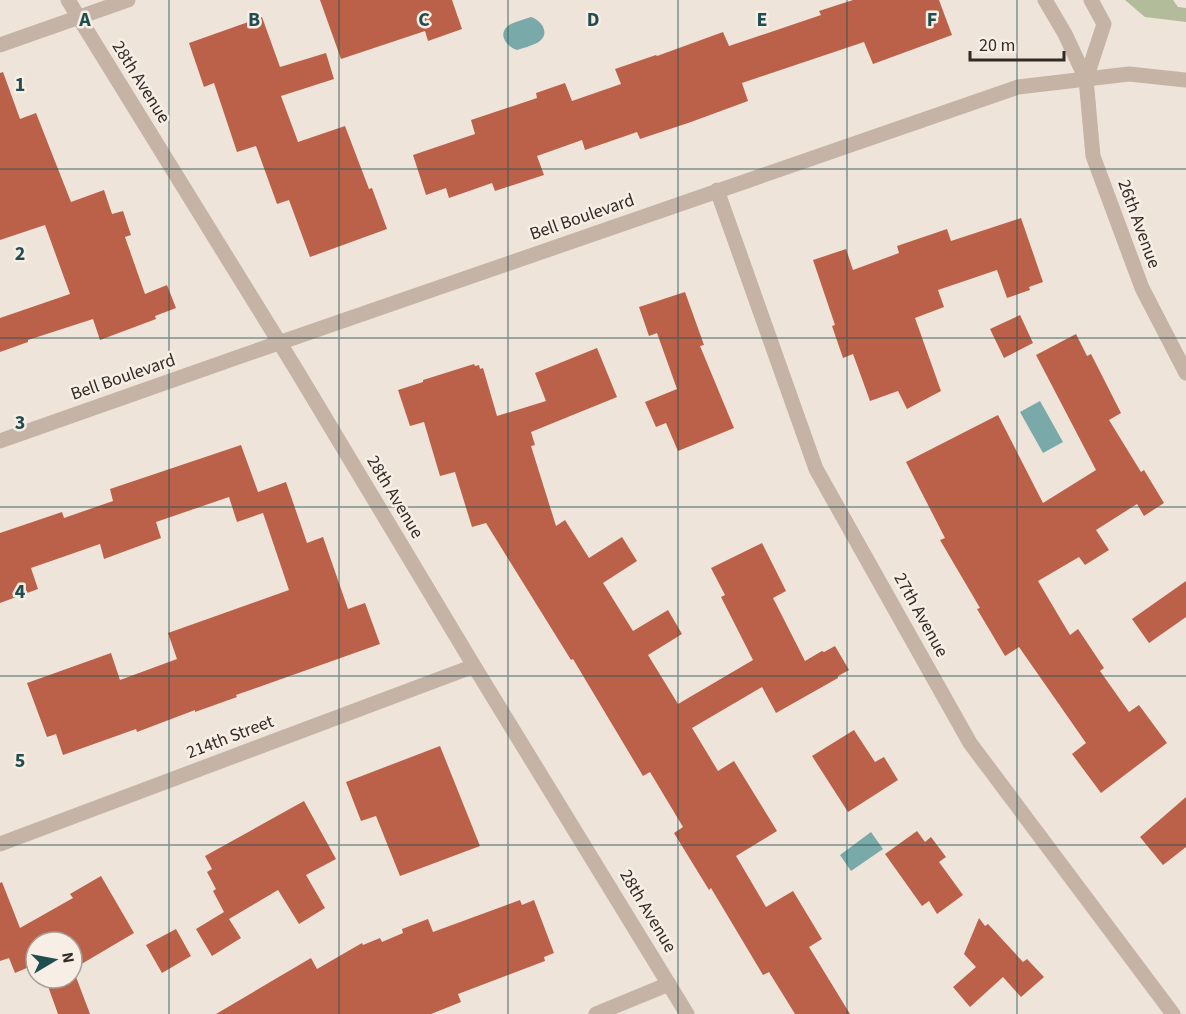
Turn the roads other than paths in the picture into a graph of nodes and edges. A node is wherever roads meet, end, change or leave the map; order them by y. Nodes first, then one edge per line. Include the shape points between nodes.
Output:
1 (68, 0) edge
2 (128, 0) edge
3 (1046, 0) edge
4 (1091, 0) edge
5 (78, 17) junction
6 (0, 45) edge
7 (1086, 79) junction
8 (1186, 80) edge
9 (717, 190) junction
10 (279, 343) junction
11 (1186, 373) edge
12 (0, 441) edge
13 (474, 666) junction
14 (0, 844) edge
15 (669, 984) junction
16 (596, 1014) edge
17 (687, 1014) edge
18 (1173, 1014) edge

1 - 5 street, 28th Avenue
2 - 5 street
3 - 7 street, 26th Avenue
4 - 7 street, 26th Avenue via 1104,24
5 - 6 street
5 - 10 street, 28th Avenue
7 - 8 street, Bell Boulevard via 1129,74
7 - 9 street, Bell Boulevard via 1018,87
7 - 11 street, 26th Avenue via 1093,156 1142,288
9 - 10 street, Bell Boulevard
9 - 18 street, 27th Avenue via 816,469 970,744
10 - 12 street, Bell Boulevard
10 - 13 street, 28th Avenue
13 - 14 street, 214th Street
13 - 15 street, 28th Avenue
15 - 16 street
15 - 17 street, 28th Avenue

